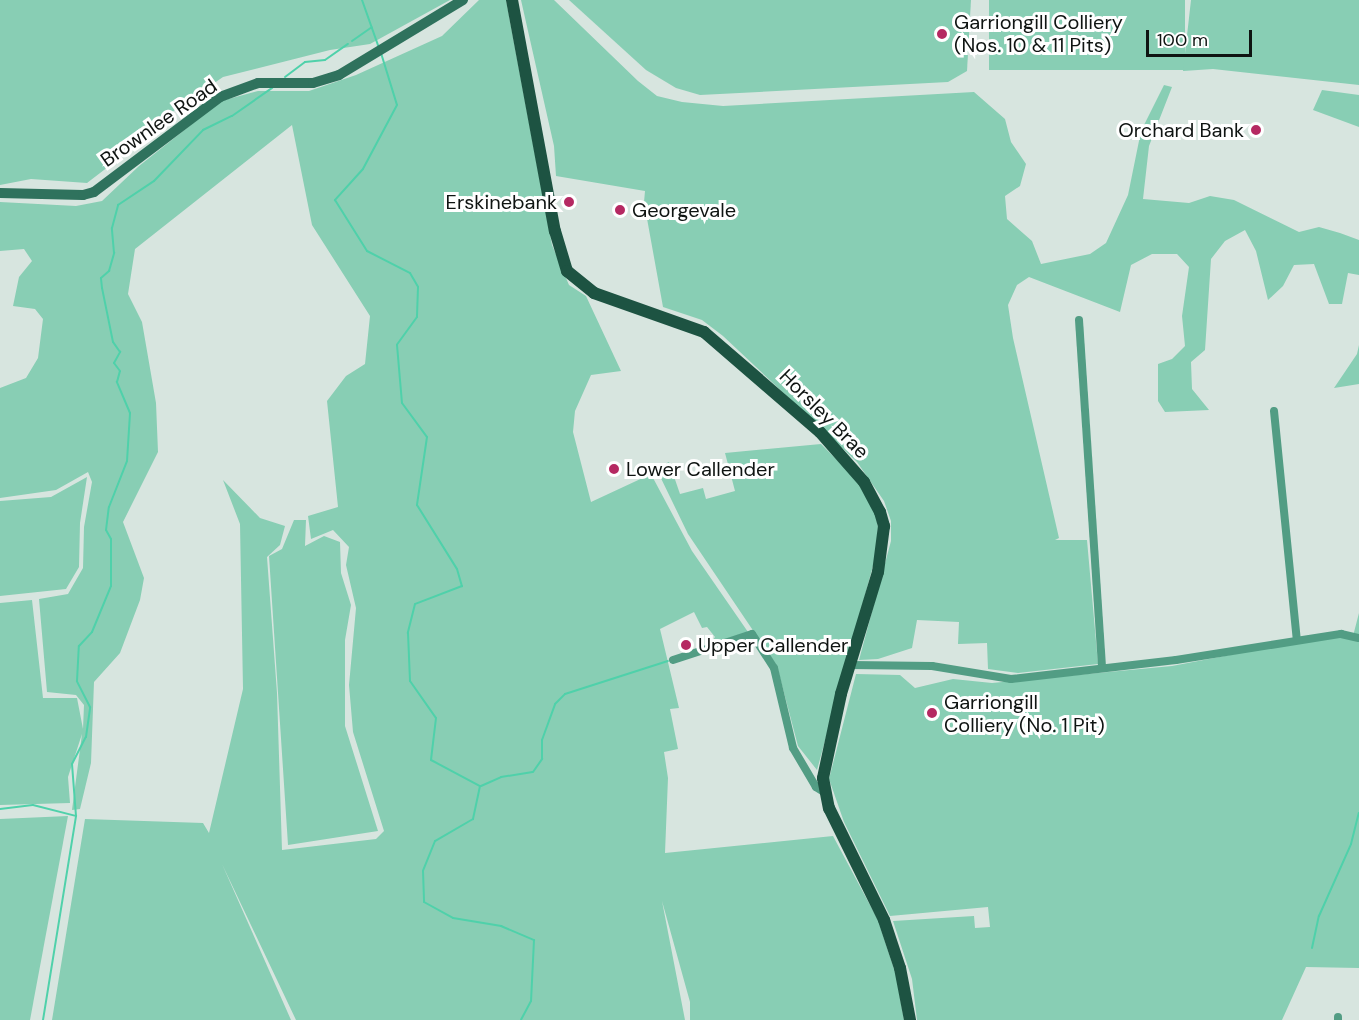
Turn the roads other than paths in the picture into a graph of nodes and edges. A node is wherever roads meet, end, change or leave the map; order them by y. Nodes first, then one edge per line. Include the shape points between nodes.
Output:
1 (463, 0) edge
2 (512, 0) edge
3 (0, 193) edge
4 (1079, 320) dead end
5 (1274, 411) dead end
6 (1359, 638) edge
7 (1297, 640) junction
8 (673, 660) dead end
9 (851, 665) junction
10 (1102, 667) junction
11 (824, 792) junction
12 (910, 1020) edge

1 - 3 main road, Brownlee Road via 375,57 313,83 258,83 220,97 94,192
2 - 9 main road, Horsley Brae via 558,242 567,271 594,293 704,332 820,432 874,497 884,526 883,549
4 - 10 street
5 - 7 street
6 - 7 street via 1341,634
7 - 10 street via 1176,660
8 - 11 street via 752,634 774,668 793,748 816,787
9 - 10 street via 932,666 1011,679
9 - 11 main road, Horsley Brae via 824,761
11 - 12 main road, Horsley Brae via 884,920 900,968

